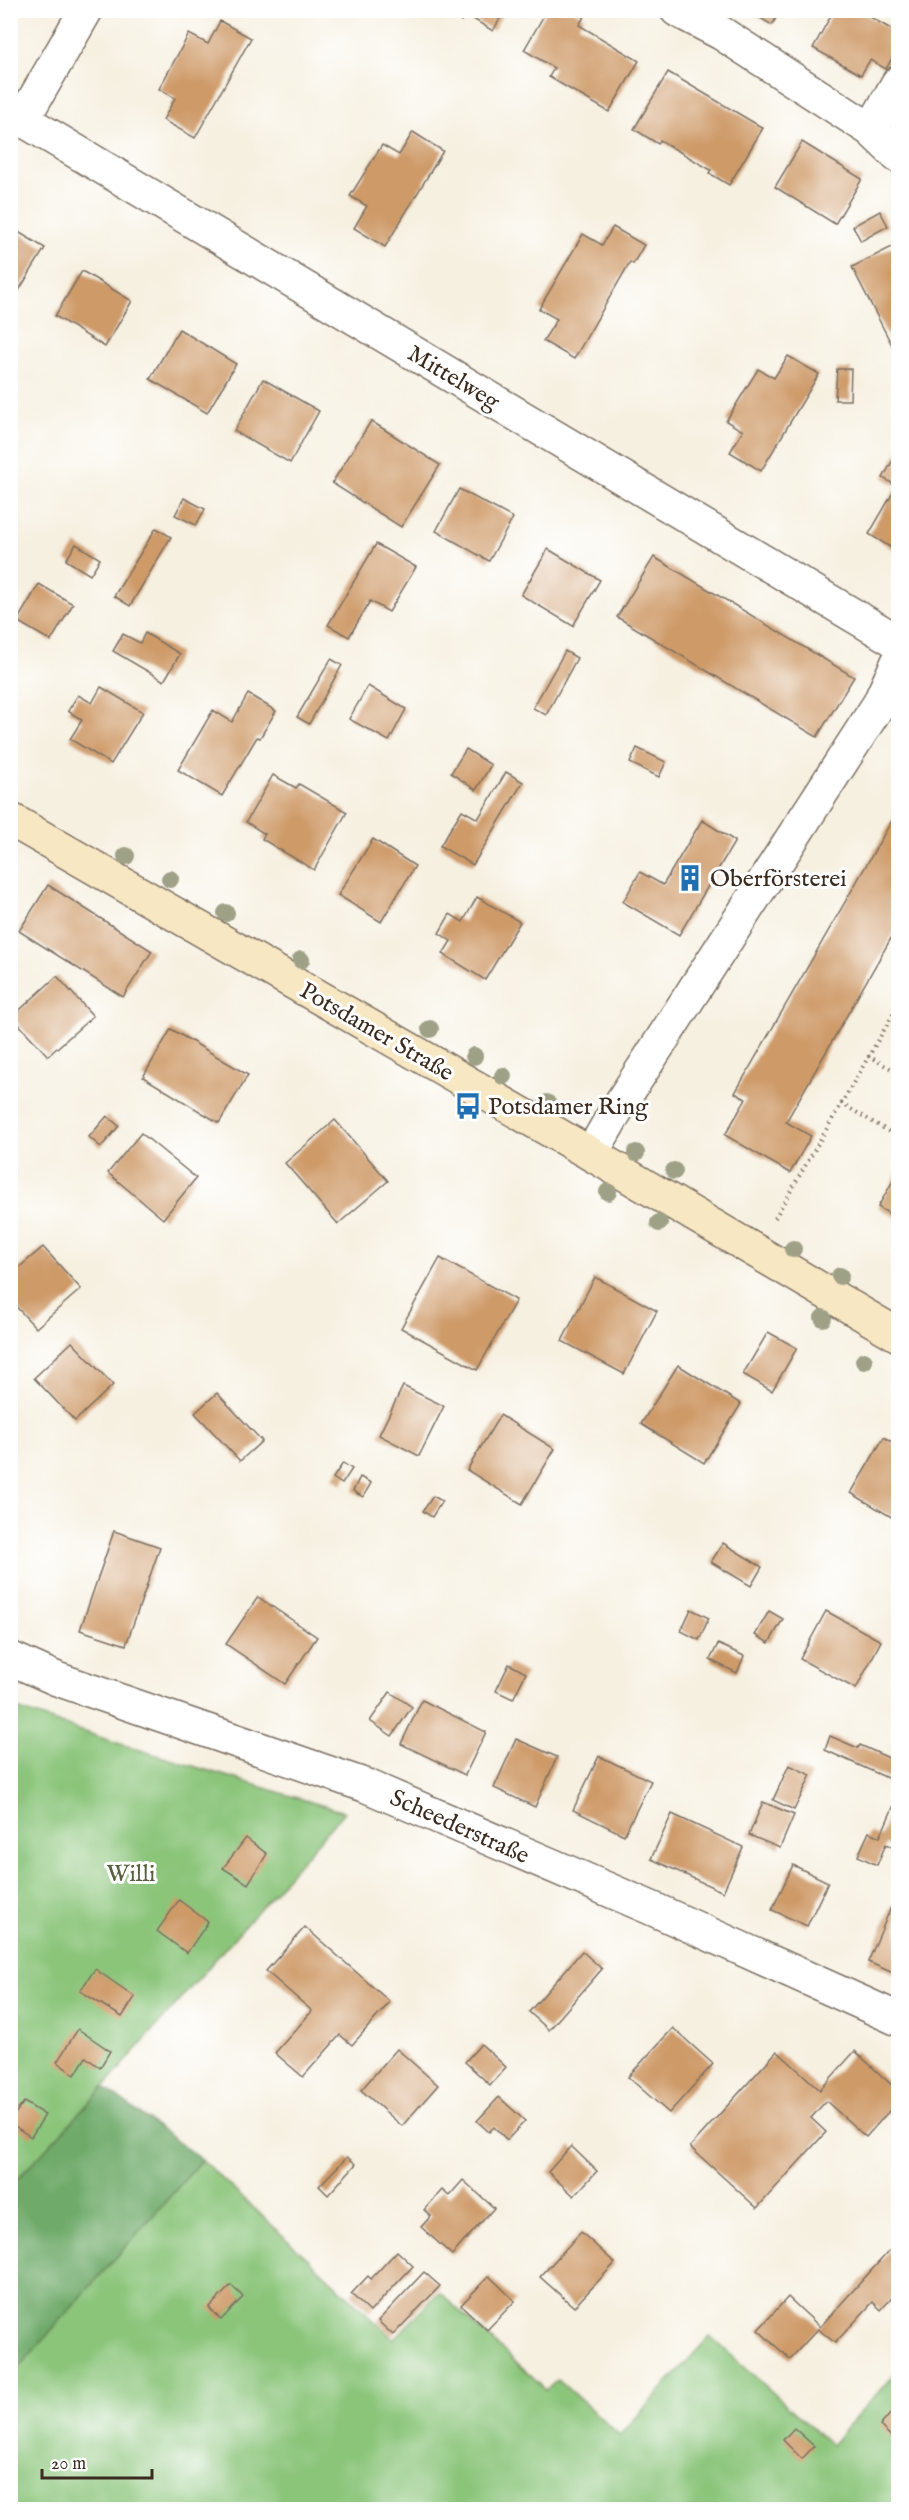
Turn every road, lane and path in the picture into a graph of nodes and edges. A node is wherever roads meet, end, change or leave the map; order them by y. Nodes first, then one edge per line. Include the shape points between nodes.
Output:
1 (86, 10) edge
2 (677, 10) edge
3 (898, 83) edge
4 (17, 116) edge
5 (871, 130) junction
6 (898, 156) edge
7 (898, 642) edge
8 (898, 662) edge
9 (889, 710) edge
10 (10, 819) edge
11 (898, 1006) edge
12 (868, 1056) junction
13 (897, 1072) dead end
14 (841, 1103) junction
15 (898, 1137) edge
16 (591, 1154) junction
17 (775, 1218) dead end
18 (898, 1335) edge
19 (10, 1658) edge
20 (898, 2019) edge

1 - 4 street
2 - 5 street via 721,33
3 - 5 street
4 - 7 street, Mittelweg
5 - 6 street
8 - 9 street
9 - 16 street via 617,1109
10 - 16 main road, Potsdamer Straße
11 - 12 path
12 - 13 path
12 - 14 path
14 - 15 path
14 - 17 path
16 - 18 main road, Potsdamer Straße
19 - 20 street, Scheederstraße via 67,1682 368,1786

